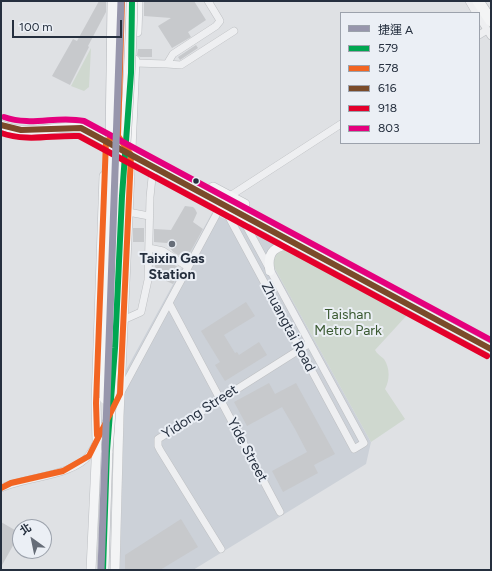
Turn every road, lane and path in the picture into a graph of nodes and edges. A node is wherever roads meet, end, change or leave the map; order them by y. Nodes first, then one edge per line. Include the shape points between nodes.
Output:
1 (108, 1) edge
2 (113, 1) edge
3 (122, 1) edge
4 (132, 1) edge
5 (138, 1) edge
6 (208, 1) edge
7 (469, 1) edge
8 (478, 1) edge
9 (475, 12) edge
10 (480, 18) edge
11 (489, 25) edge
12 (234, 31) dead end
13 (480, 33) edge
14 (491, 36) edge
15 (135, 63) junction
16 (167, 64) junction
17 (1, 125) edge
18 (340, 125) edge
19 (118, 136) junction
20 (106, 141) junction
21 (131, 156) junction
22 (153, 168) junction
23 (213, 187) dead end
24 (230, 196) junction
25 (222, 204) junction
26 (245, 204) dead end
27 (128, 212) junction
28 (239, 214) junction
29 (149, 216) junction
30 (295, 244) junction
31 (149, 248) junction
32 (188, 267) junction
33 (270, 271) junction
34 (100, 284) junction
35 (125, 285) junction
36 (169, 303) junction
37 (123, 320) junction
38 (310, 343) junction
39 (300, 349) junction
40 (491, 349) edge
41 (120, 394) junction
42 (220, 399) junction
43 (97, 441) junction
44 (107, 451) junction
45 (1, 488) edge
46 (280, 512) dead end
47 (221, 549) dead end
48 (91, 570) edge
49 (103, 570) edge
50 (115, 570) edge

1 - 20 main road
2 - 44 highway, bridge via 104,348
3 - 19 highway
4 - 44 highway, bridge via 131,73 122,196 116,348
5 - 15 main road
6 - 16 street via 219,19 218,24 174,54
7 - 9 street
8 - 11 highway
10 - 11 street
11 - 13 street
11 - 14 street
12 - 16 street via 181,65
15 - 16 street
15 - 21 main road
17 - 20 main road via 37,131 81,128
18 - 24 street
19 - 20 highway
19 - 21 highway
20 - 21 main road
20 - 34 main road
21 - 22 main road
21 - 27 main road
22 - 25 main road
22 - 29 street
23 - 24 main road
24 - 25 street
24 - 26 main road
24 - 28 street, Zhuangtai Road
25 - 28 main road
25 - 32 street
25 - 39 street, Zhuangtai Road
27 - 29 street
27 - 35 main road
28 - 30 main road
28 - 33 street, Zhuangtai Road
29 - 31 street
30 - 33 main road via 275,248 270,256
30 - 40 main road
31 - 32 street via 163,251
31 - 37 street via 148,280 142,312
32 - 36 street
33 - 38 street, Zhuangtai Road
34 - 35 main road via 104,290 112,292
34 - 43 main road
35 - 37 main road
36 - 41 street
36 - 42 street, Yide Street
37 - 41 main road
38 - 39 street, Yidong Street
38 - 39 street, Zhuangtai Road via 364,443 354,449
39 - 42 street, Yidong Street
41 - 43 street
41 - 50 main road
42 - 46 street, Yide Street
42 - 47 street, Yidong Street via 161,436 158,442 160,450
43 - 45 street via 89,456 76,465
43 - 48 main road
44 - 49 highway

